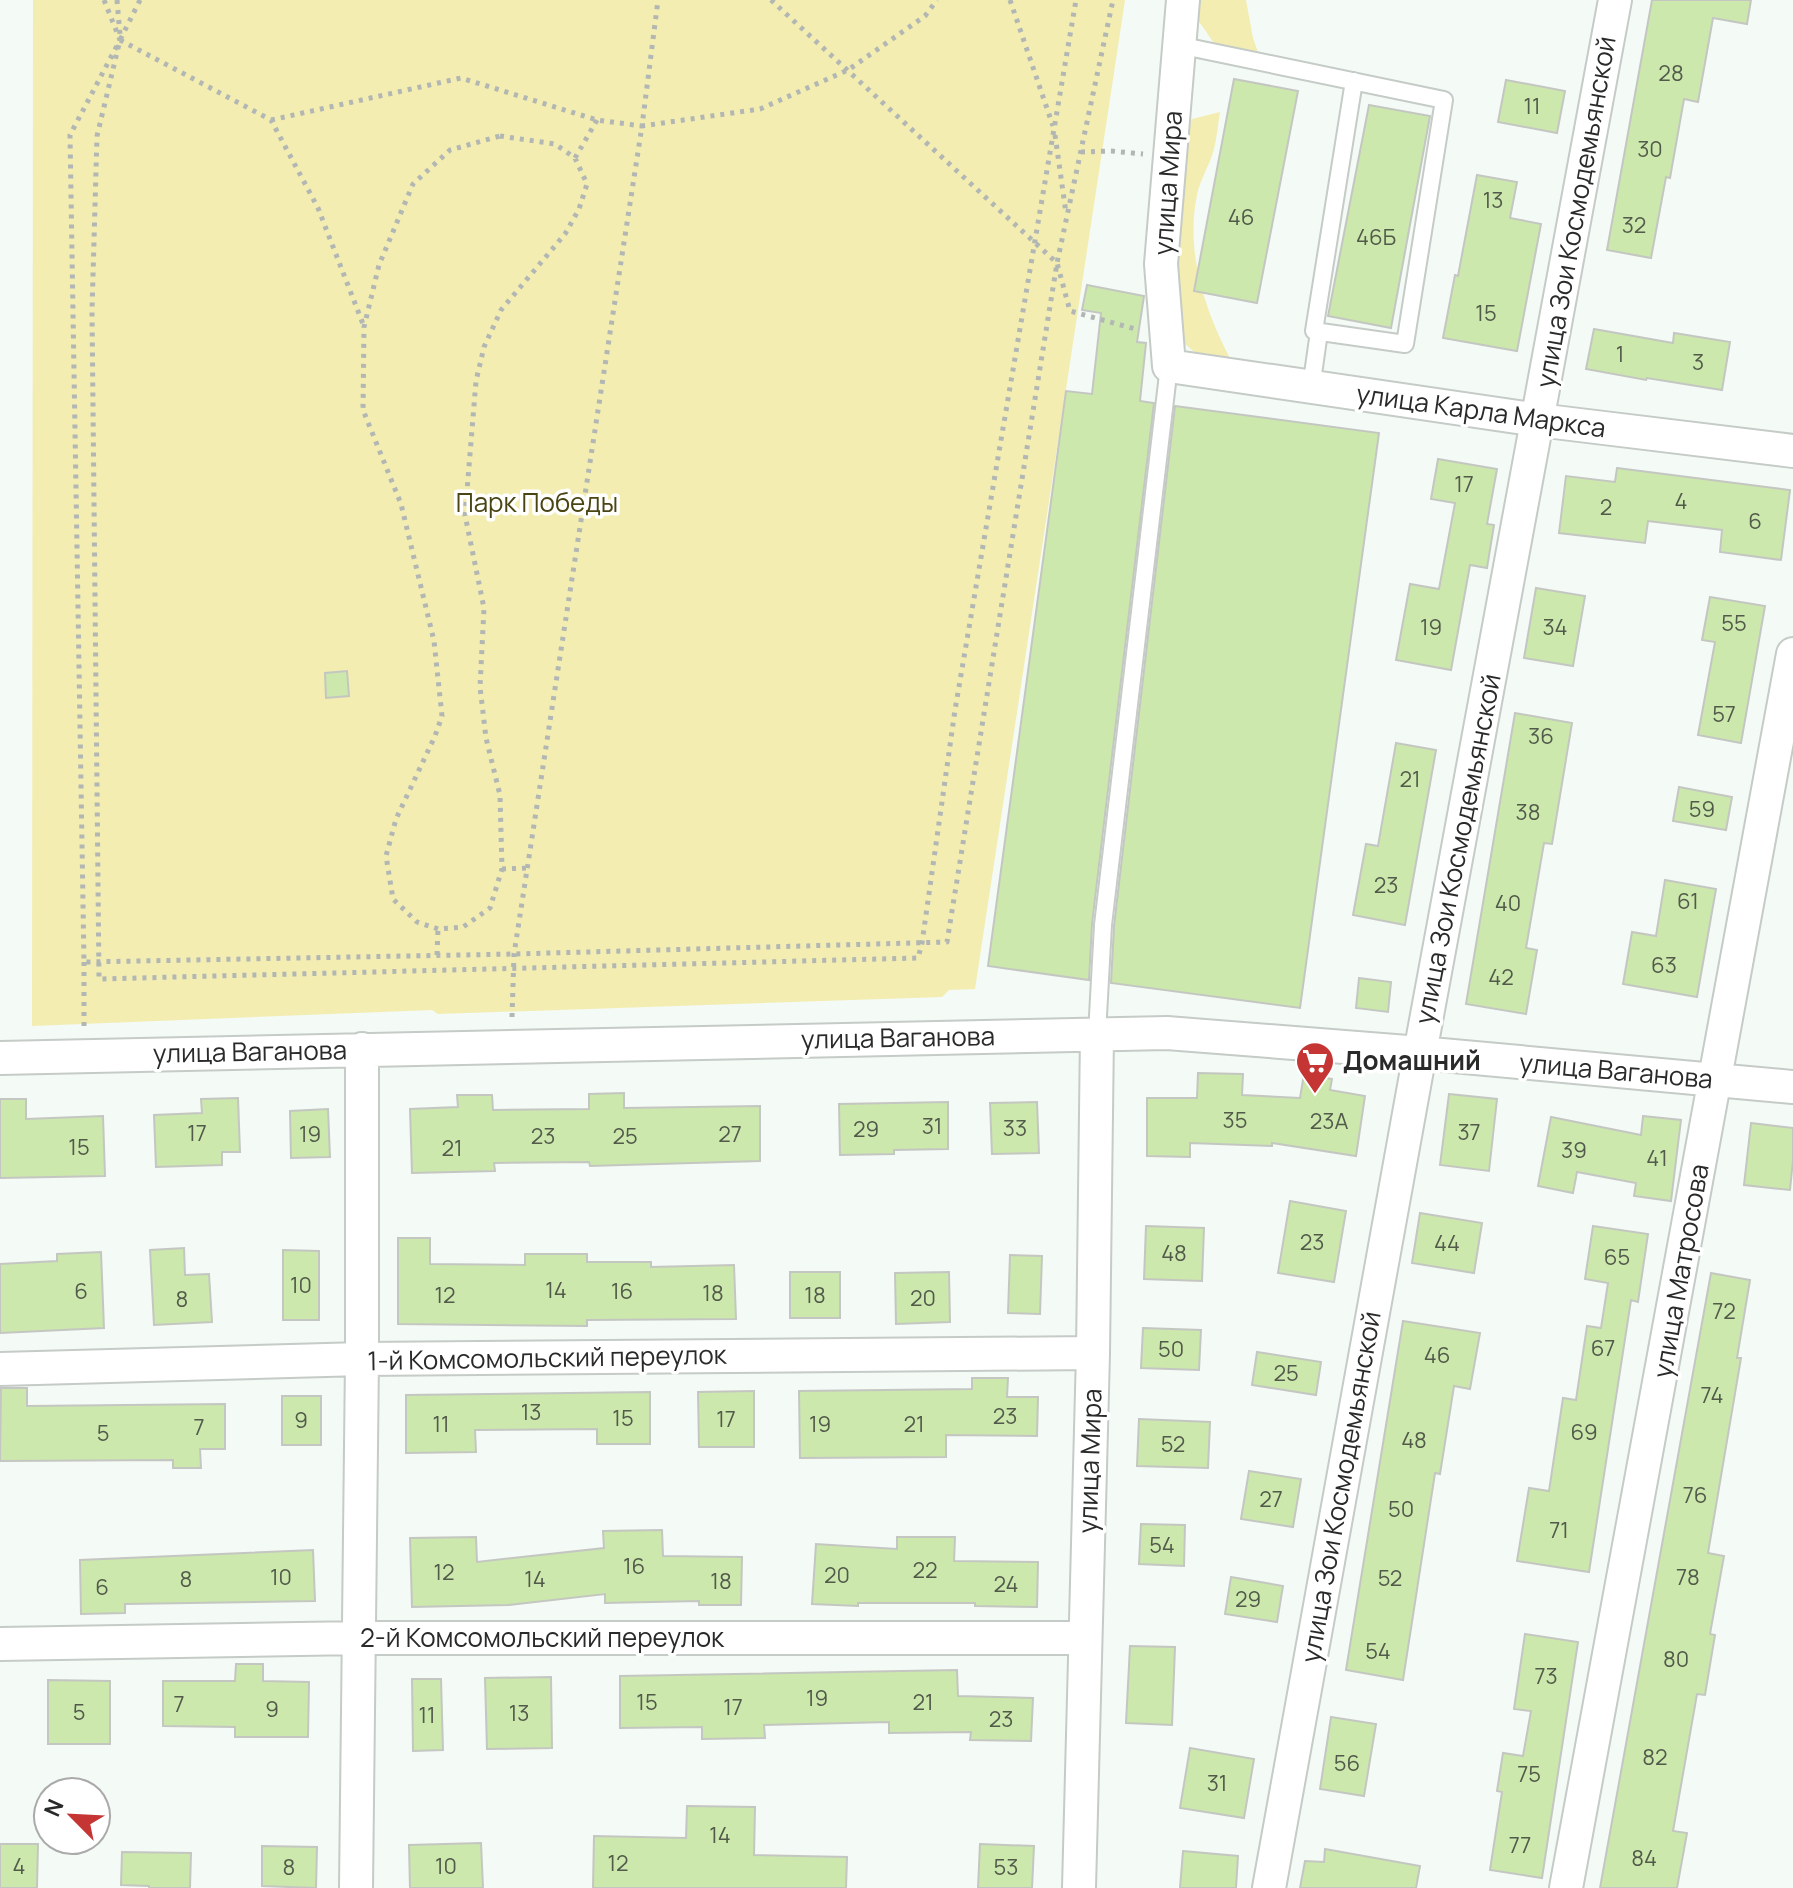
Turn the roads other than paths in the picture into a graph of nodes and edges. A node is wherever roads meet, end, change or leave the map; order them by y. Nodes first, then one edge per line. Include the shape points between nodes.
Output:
1 (1183, 0) edge
2 (1615, 0) edge
3 (1178, 45) junction
4 (1354, 81) junction
5 (1319, 332) junction
6 (1168, 352) junction
7 (1311, 388) junction
8 (1538, 420) junction
9 (1793, 451) edge
10 (1793, 654) edge
11 (1097, 1034) junction
12 (362, 1049) junction
13 (1420, 1053) junction
14 (0, 1058) edge
15 (1716, 1080) junction
16 (1793, 1087) edge
17 (1093, 1353) junction
18 (362, 1359) junction
19 (0, 1369) edge
20 (359, 1638) junction
21 (1085, 1638) junction
22 (0, 1644) edge
23 (356, 1888) edge
24 (1079, 1888) edge
25 (1269, 1888) edge
26 (1566, 1888) edge

1 - 3 street, улица Мира
2 - 8 street, улица Зои Космодемьянской
3 - 4 lane
3 - 6 street, улица Мира via 1161,264
4 - 5 lane via 1314,331
4 - 5 lane via 1444,100 1405,344
5 - 7 lane
6 - 7 street, улица Карла Маркса
6 - 11 lane via 1103,925
7 - 8 street, улица Карла Маркса
8 - 9 street, улица Карла Маркса
8 - 13 street, улица Зои Космодемьянской
10 - 15 street, улица Матросова
11 - 12 street, улица Ваганова
11 - 13 street, улица Ваганова via 1167,1033
11 - 17 street, улица Мира
12 - 14 street, улица Ваганова
12 - 18 street
13 - 15 street, улица Ваганова
13 - 25 street, улица Зои Космодемьянской
15 - 16 street, улица Ваганова
15 - 26 street, улица Матросова
17 - 18 street, 1-й Комсомольский переулок
17 - 21 street, улица Мира
18 - 19 street, 1-й Комсомольский переулок
18 - 20 street
20 - 21 street, 2-й Комсомольский переулок
20 - 22 street, 2-й Комсомольский переулок
20 - 23 street
21 - 24 street, улица Мира

